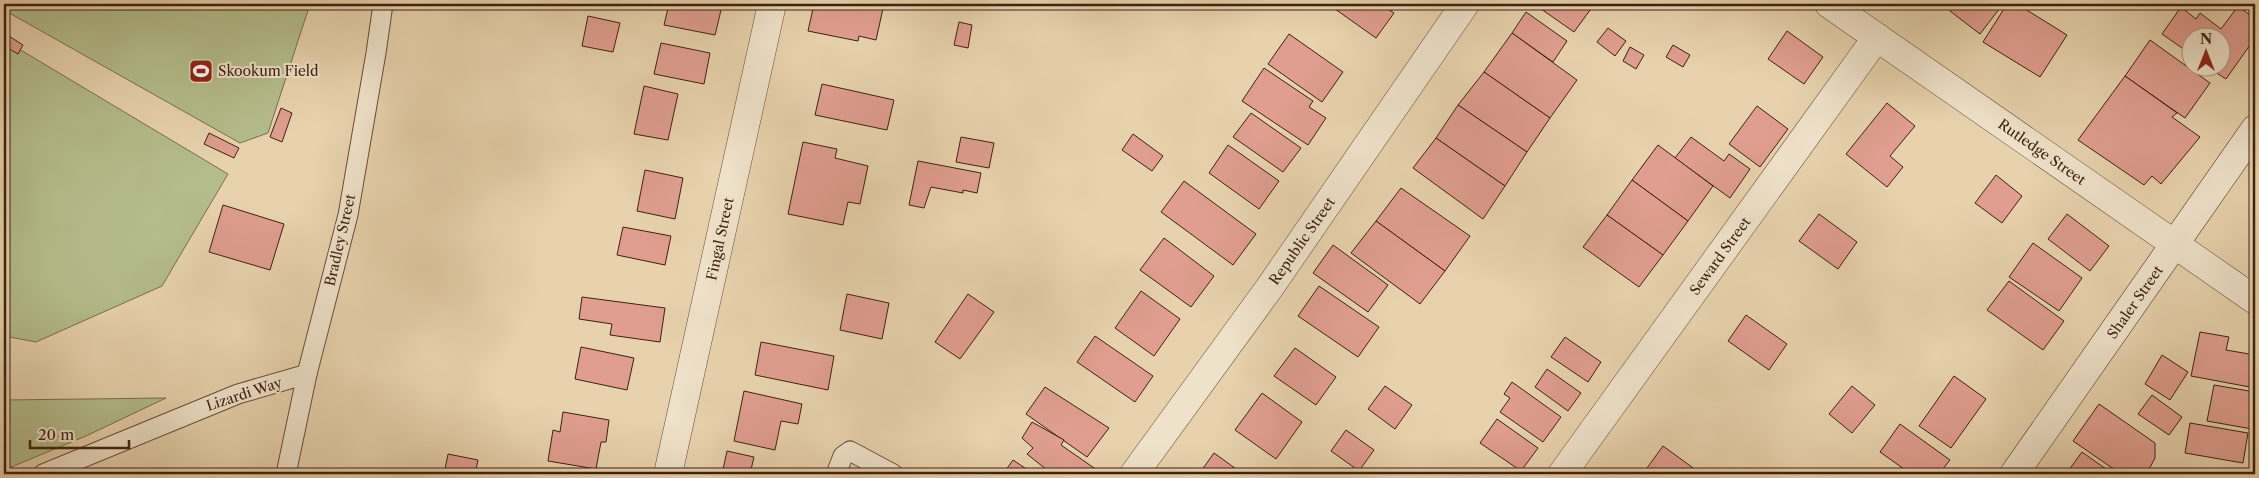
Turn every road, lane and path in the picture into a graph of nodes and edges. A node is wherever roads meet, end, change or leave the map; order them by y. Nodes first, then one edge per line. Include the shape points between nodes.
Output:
1 (383, 4) edge
2 (772, 4) edge
3 (1465, 4) edge
4 (1829, 4) edge
5 (1877, 37) junction
6 (2255, 129) edge
7 (2175, 244) junction
8 (2255, 300) edge
9 (307, 374) junction
10 (43, 474) edge
11 (286, 474) edge
12 (668, 474) edge
13 (836, 474) edge
14 (893, 474) edge
15 (1134, 474) edge
16 (1562, 474) edge
17 (2014, 474) edge

1 - 9 lane, Bradley Street via 348,215
2 - 12 street, Fingal Street
3 - 15 street, Republic Street via 1270,287
4 - 5 street, Rutledge Street
5 - 7 street, Rutledge Street
5 - 16 street, Seward Street
6 - 7 street, Shaler Street
7 - 8 street, Rutledge Street
7 - 17 street, Shaler Street
9 - 10 lane, Lizardi Way via 238,394
9 - 11 lane, Bradley Street
13 - 14 lane via 843,456 850,451

